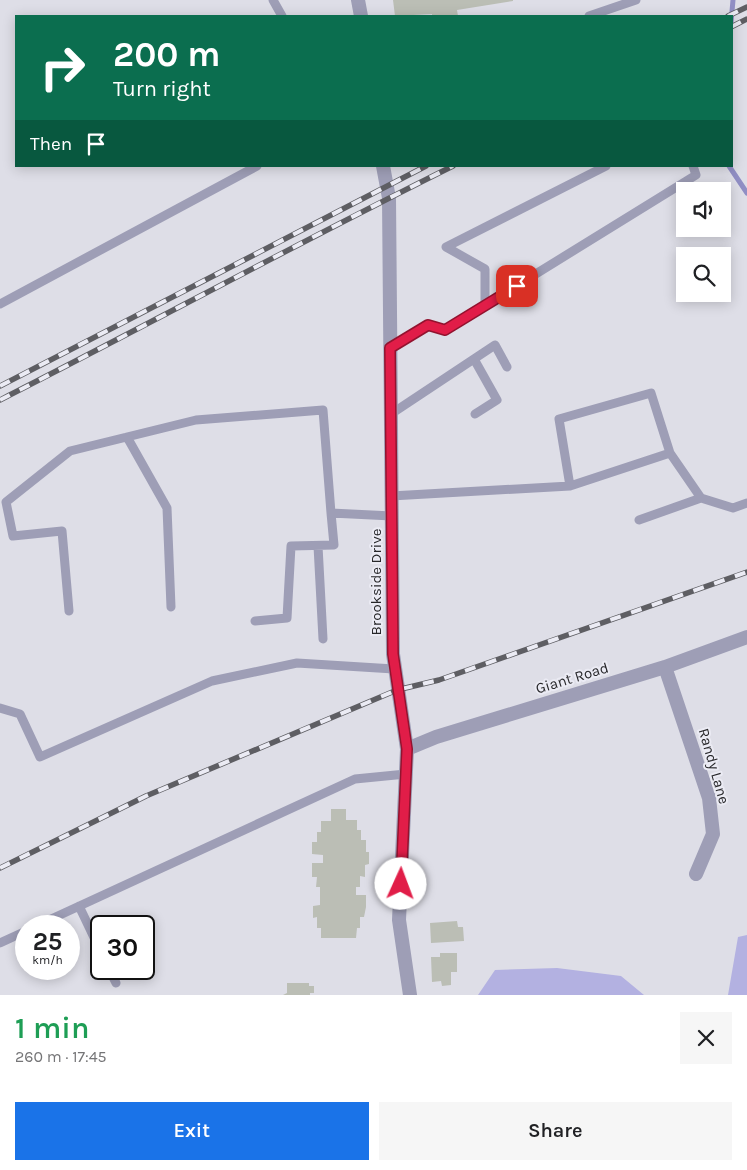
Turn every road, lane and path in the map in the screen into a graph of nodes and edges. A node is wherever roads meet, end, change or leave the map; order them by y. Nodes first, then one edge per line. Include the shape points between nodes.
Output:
1 (273, 0) edge
2 (358, 0) edge
3 (636, 0) edge
4 (281, 15) edge
5 (361, 15) edge
6 (592, 15) edge
7 (255, 167) edge
8 (383, 167) edge
9 (604, 167) edge
10 (693, 167) edge
11 (0, 304) edge
12 (485, 306) junction
13 (390, 348) junction
14 (474, 359) junction
15 (507, 367) dead end
16 (391, 414) junction
17 (475, 414) dead end
18 (128, 437) junction
19 (670, 453) junction
20 (570, 486) junction
21 (391, 496) junction
22 (701, 498) junction
23 (747, 503) edge
24 (3, 505) edge
25 (331, 513) junction
26 (392, 516) junction
27 (639, 520) dead end
28 (318, 546) junction
29 (171, 607) dead end
30 (69, 611) dead end
31 (255, 621) dead end
32 (747, 637) edge
33 (323, 639) dead end
34 (665, 666) junction
35 (394, 668) junction
36 (0, 708) edge
37 (407, 749) junction
38 (406, 774) junction
39 (696, 874) dead end
40 (79, 906) junction
41 (60, 915) edge
42 (90, 929) edge
43 (15, 936) edge
44 (0, 943) edge
45 (114, 980) edge
46 (116, 983) dead end
47 (410, 995) edge

1 - 4 lane
2 - 5 street
3 - 6 lane
7 - 11 lane
8 - 13 street, Brookside Drive via 389,198
9 - 12 lane via 446,247 485,269
10 - 12 lane via 696,175
12 - 13 lane via 445,330 428,325
13 - 16 street, Brookside Drive
14 - 15 lane via 495,345
14 - 16 lane
14 - 17 lane via 497,400
16 - 21 street, Brookside Drive
18 - 24 lane via 70,451
18 - 25 lane via 196,420 324,410
18 - 29 lane via 167,508
19 - 20 lane
19 - 20 lane via 651,393 559,419
19 - 22 lane
20 - 21 lane
21 - 26 street, Brookside Drive
22 - 23 lane via 733,508
22 - 27 lane
24 - 30 lane via 13,536 62,531
25 - 26 lane
25 - 28 lane via 334,545
26 - 35 street, Brookside Drive
28 - 31 lane via 291,546 287,618
28 - 33 lane
32 - 34 street, Giant Road
34 - 37 street, Giant Road via 436,737
34 - 39 street, Randy Lane via 709,798 713,834
35 - 36 lane via 296,663 212,681 40,757 20,714
35 - 37 street, Brookside Drive
37 - 38 street, Brookside Drive
38 - 40 lane via 355,779
38 - 47 street, Brookside Drive via 400,920
40 - 41 lane
40 - 42 lane
43 - 44 lane
45 - 46 lane

